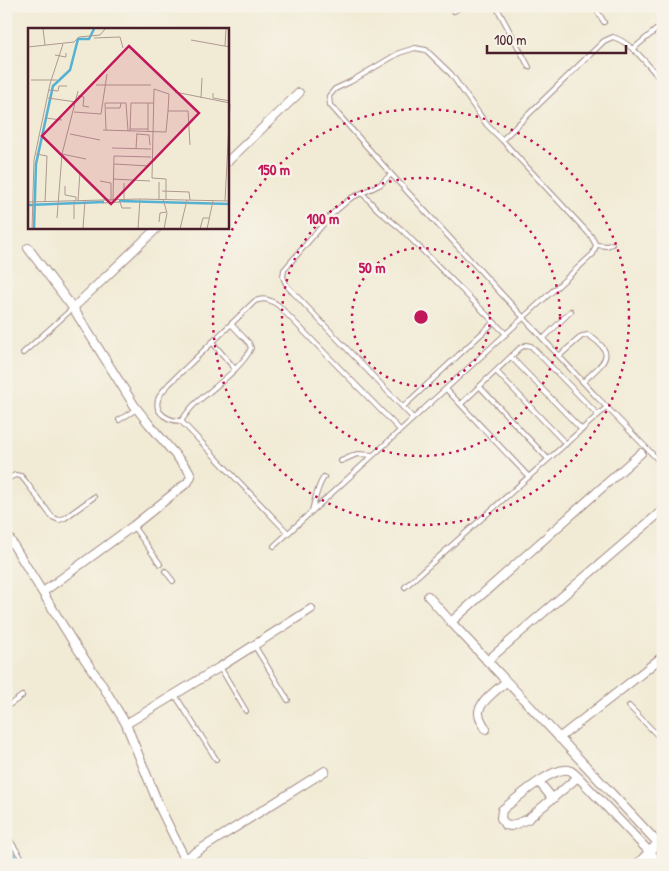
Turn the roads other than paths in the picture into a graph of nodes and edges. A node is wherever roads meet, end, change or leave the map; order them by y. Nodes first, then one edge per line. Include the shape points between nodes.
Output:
1 (462, 6) edge
2 (496, 6) edge
3 (594, 6) edge
4 (454, 11) dead end
5 (604, 22) dead end
6 (663, 24) edge
7 (633, 49) junction
8 (529, 67) dead end
9 (663, 82) edge
10 (299, 93) dead end
11 (502, 140) junction
12 (229, 160) edge
13 (391, 174) junction
14 (362, 193) junction
15 (156, 229) edge
16 (612, 244) dead end
17 (596, 245) junction
18 (28, 248) dead end
19 (72, 308) junction
20 (572, 311) dead end
21 (524, 318) junction
22 (494, 322) junction
23 (231, 324) junction
24 (506, 334) junction
25 (543, 339) junction
26 (212, 342) junction
27 (24, 353) dead end
28 (559, 356) junction
29 (511, 357) junction
30 (235, 369) junction
31 (496, 371) junction
32 (584, 382) junction
33 (480, 387) junction
34 (446, 388) junction
35 (461, 404) junction
36 (403, 406) junction
37 (607, 407) junction
38 (138, 410) junction
39 (598, 414) junction
40 (414, 418) junction
41 (119, 420) dead end
42 (181, 421) junction
43 (400, 430) junction
44 (582, 430) junction
45 (566, 444) junction
46 (641, 453) dead end
47 (373, 455) junction
48 (548, 459) junction
49 (341, 462) dead end
50 (663, 465) edge
51 (324, 477) dead end
52 (529, 477) junction
53 (6, 480) edge
54 (94, 497) dead end
55 (312, 510) junction
56 (663, 510) edge
57 (133, 526) junction
58 (6, 533) edge
59 (288, 533) junction
60 (274, 546) dead end
61 (160, 564) dead end
62 (165, 571) dead end
63 (173, 581) dead end
64 (405, 587) dead end
65 (43, 592) junction
66 (428, 596) dead end
67 (311, 608) dead end
68 (451, 622) junction
69 (254, 645) junction
70 (663, 656) edge
71 (487, 661) junction
72 (220, 667) junction
73 (506, 682) junction
74 (175, 694) junction
75 (22, 696) dead end
76 (288, 700) dead end
77 (629, 706) dead end
78 (6, 707) edge
79 (246, 711) dead end
80 (126, 724) junction
81 (486, 729) dead end
82 (559, 738) junction
83 (663, 741) edge
84 (216, 758) dead end
85 (325, 771) dead end
86 (578, 777) junction
87 (539, 782) junction
88 (553, 799) junction
89 (7, 837) edge
90 (660, 841) edge
91 (655, 858) edge
92 (187, 862) edge
93 (26, 865) edge
94 (637, 865) edge

1 - 4 lane
2 - 8 lane
3 - 5 lane
6 - 7 lane
7 - 9 lane
7 - 11 lane via 613,37 604,41
10 - 12 street
11 - 13 lane via 438,60 426,50 416,48 399,53 335,89 329,96 330,105
11 - 17 lane
13 - 14 lane via 381,184
13 - 21 lane
14 - 22 lane
14 - 36 lane via 332,214 284,270 283,277 287,286
15 - 19 street
16 - 17 lane
17 - 21 lane via 594,254
18 - 19 street
19 - 27 lane
19 - 38 street
20 - 25 lane
21 - 24 lane
21 - 25 lane
22 - 24 lane
22 - 36 lane
23 - 26 lane
23 - 30 lane via 252,348
23 - 43 lane via 261,298 278,305
24 - 34 lane
25 - 28 lane
26 - 30 lane
26 - 42 lane via 169,384 157,402 159,412 169,419
28 - 32 lane
28 - 32 lane via 582,336 588,335 605,350 605,360
29 - 31 lane
29 - 39 lane via 520,348 531,346
29 - 44 lane
30 - 42 lane via 195,404
31 - 33 lane
31 - 45 lane
32 - 37 lane
33 - 35 lane
33 - 48 lane
34 - 35 lane
34 - 40 lane
35 - 52 lane
36 - 40 lane
37 - 39 lane
37 - 50 lane
38 - 41 lane
38 - 57 street via 191,476 188,482
39 - 44 lane
40 - 43 lane
42 - 59 lane
43 - 47 lane
44 - 45 lane
45 - 48 lane
46 - 68 street
47 - 49 lane via 357,454
47 - 55 lane
48 - 52 lane
51 - 55 lane
52 - 64 lane
53 - 54 lane via 21,476 52,517 59,520
55 - 59 lane
56 - 71 street
57 - 61 lane
57 - 65 street
58 - 65 street
59 - 60 lane
62 - 63 lane
65 - 80 street
66 - 68 street
67 - 69 street
68 - 71 street
69 - 72 street
69 - 76 lane
70 - 82 street
71 - 73 street
72 - 74 street
72 - 79 lane
73 - 81 street via 479,711
73 - 82 street
74 - 80 street
74 - 84 lane
75 - 78 lane
77 - 83 lane
80 - 92 street via 160,808
82 - 90 street
85 - 92 street
86 - 87 street via 570,770 558,770
86 - 88 street
86 - 91 street
87 - 88 street
87 - 88 street via 502,810 501,818 505,825 528,819
89 - 93 lane
90 - 91 street
91 - 94 street

